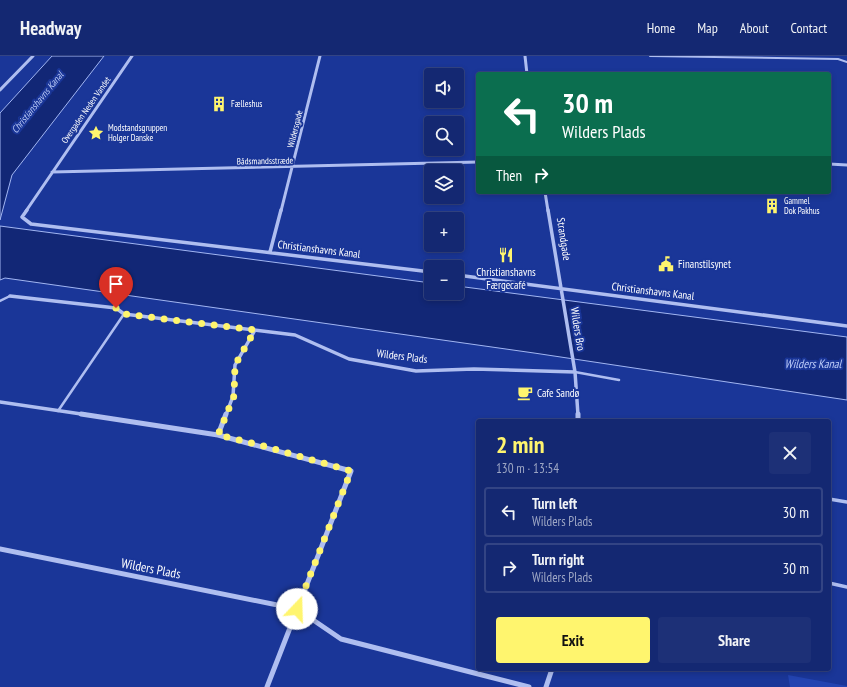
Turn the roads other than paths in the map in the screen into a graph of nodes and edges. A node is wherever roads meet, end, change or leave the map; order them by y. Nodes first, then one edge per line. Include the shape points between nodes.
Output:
1 (33, 56) edge
2 (132, 56) edge
3 (320, 56) edge
4 (525, 56) edge
5 (650, 56) edge
6 (847, 62) edge
7 (528, 72) edge
8 (0, 90) edge
9 (476, 162) edge
10 (831, 164) edge
11 (847, 165) edge
12 (293, 167) junction
13 (52, 172) junction
14 (545, 194) edge
15 (270, 252) junction
16 (424, 271) edge
17 (464, 276) edge
18 (562, 289) junction
19 (10, 296) joint
20 (0, 300) edge
21 (124, 314) junction
22 (847, 326) edge
23 (255, 330) junction
24 (576, 372) junction
25 (619, 380) dead end
26 (0, 402) edge
27 (58, 411) junction
28 (578, 419) edge
29 (218, 435) junction
30 (831, 499) edge
31 (847, 502) edge
32 (0, 549) edge
33 (831, 583) edge
34 (847, 587) edge
35 (297, 609) junction
36 (551, 671) edge
37 (267, 687) edge
38 (529, 687) edge
39 (546, 687) edge

1 - 8 street
2 - 13 street, Overgaden Neden Vandet
3 - 12 street, Wildersgade
4 - 7 street
5 - 6 lane via 838,59
9 - 12 street, Bådsmandsstræde
10 - 11 street
12 - 13 street, Bådsmandsstræde
12 - 15 street, Wildersgade
13 - 15 street, Christianshavns Kanal via 22,217 31,224
14 - 18 street, Strandgade
15 - 16 street, Christianshavns Kanal
17 - 18 street, Christianshavns Kanal
18 - 22 street, Christianshavns Kanal
18 - 24 street, Wilders Bro
19 - 20 lane, Wilders Plads
19 - 21 street, Wilders Plads via 116,308
21 - 23 street, Wilders Plads
21 - 27 lane
23 - 24 street, Wilders Plads via 295,335 348,359 416,370
23 - 29 street via 235,365 234,396
24 - 25 lane
24 - 28 street
26 - 27 street
27 - 29 street
29 - 35 street via 351,471
30 - 31 lane
32 - 35 street, Wilders Plads
33 - 34 lane
35 - 37 street
35 - 38 street, Wilders Plads via 341,639
36 - 39 street

